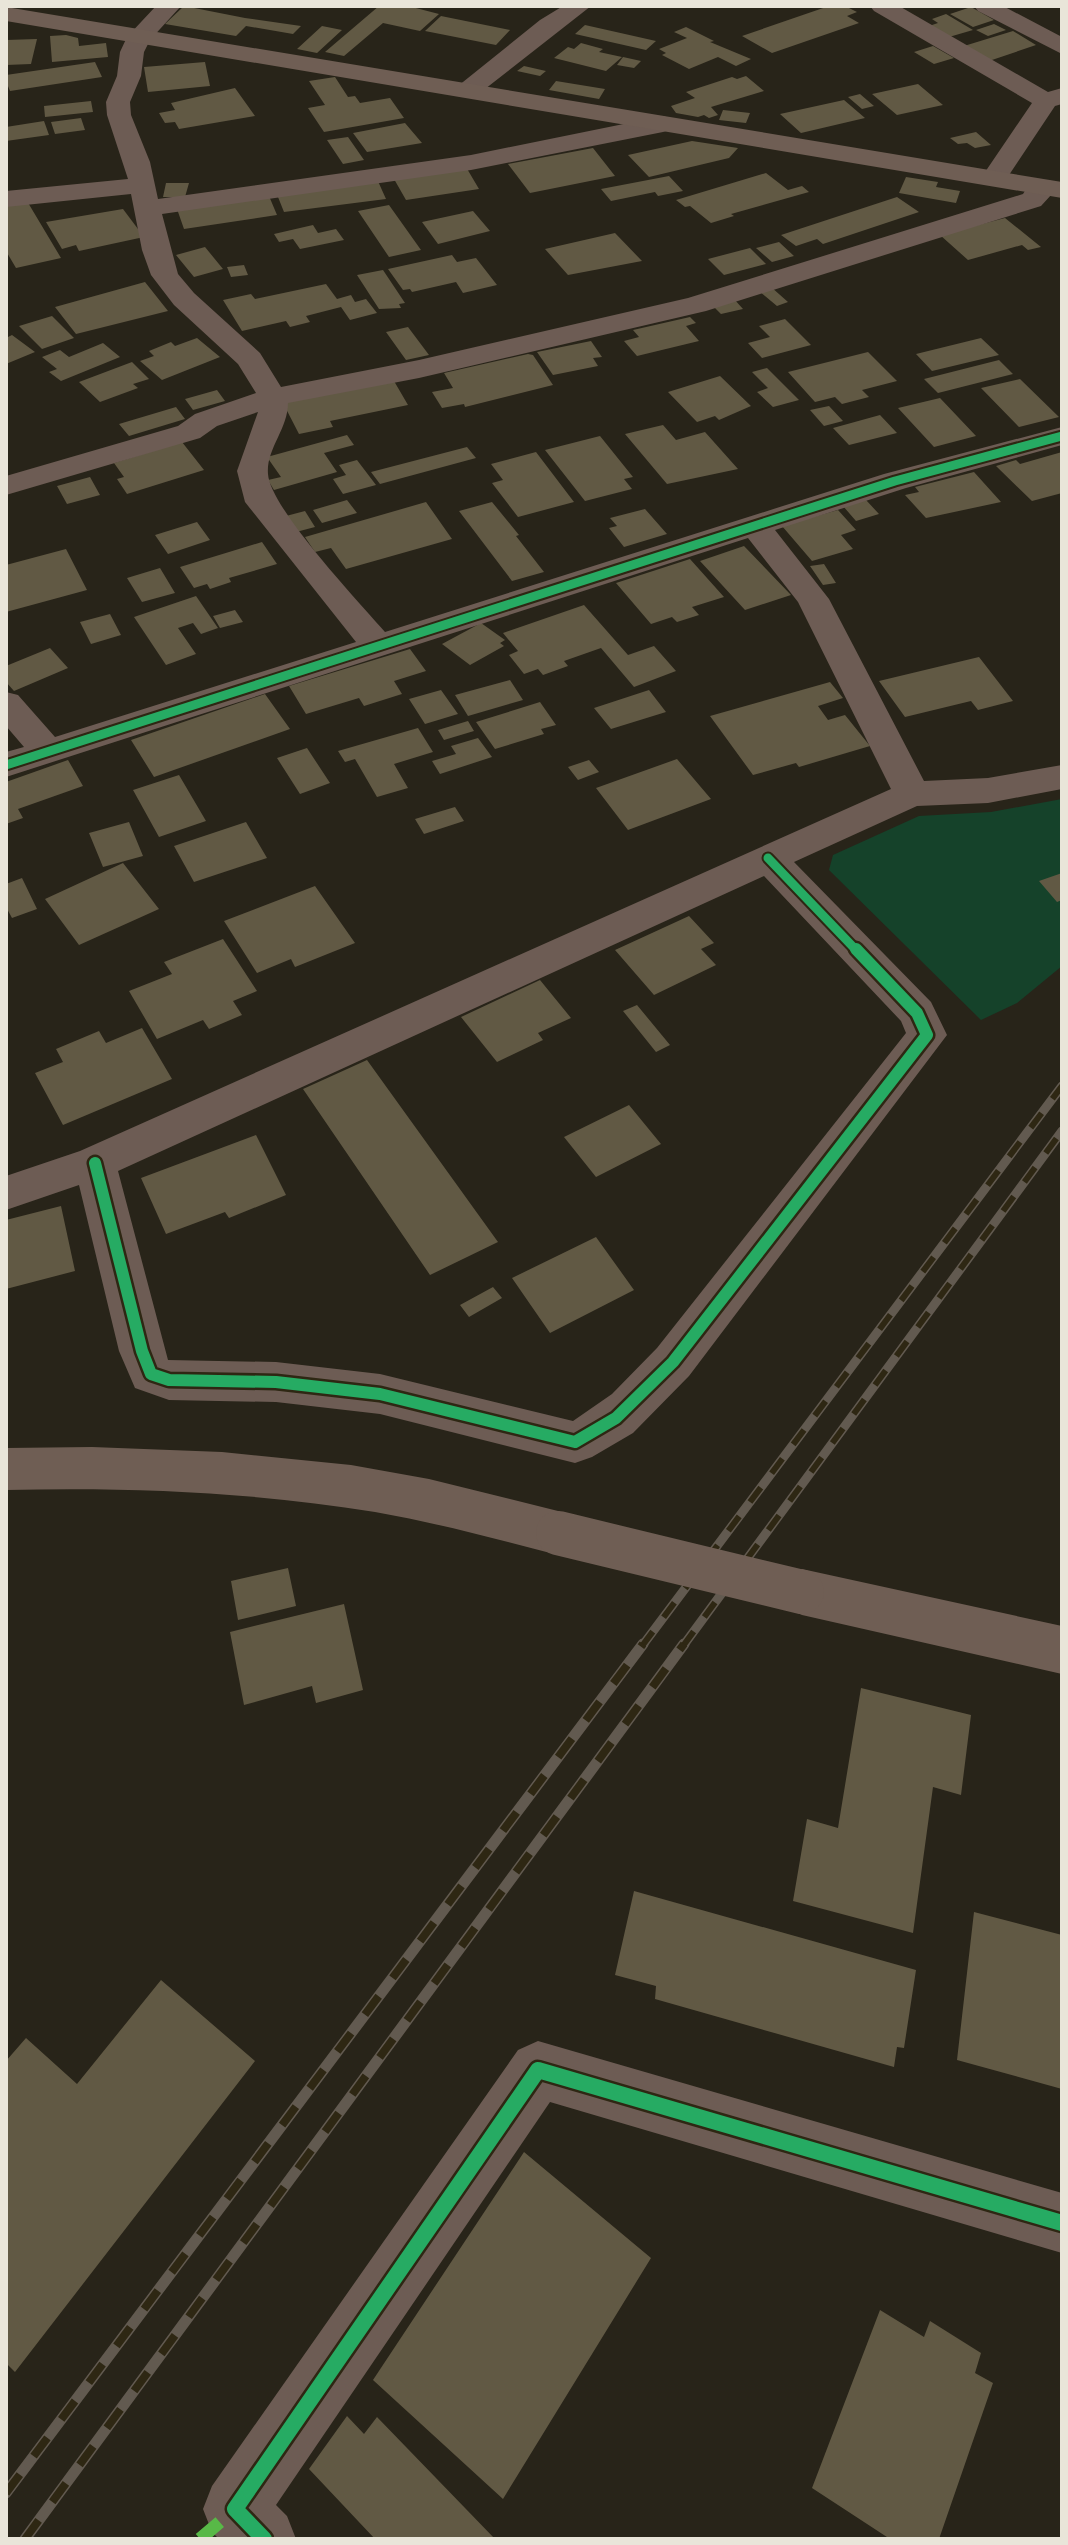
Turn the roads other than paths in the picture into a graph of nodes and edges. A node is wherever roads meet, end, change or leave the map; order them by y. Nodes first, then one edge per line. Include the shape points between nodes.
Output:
1 (169, 6) edge
2 (579, 6) edge
3 (986, 6) edge
4 (929, 10) dead end
5 (892, 12) edge
6 (6, 14) edge
7 (139, 37) junction
8 (1062, 47) edge
9 (467, 91) junction
10 (1054, 98) edge
11 (663, 124) junction
12 (994, 178) junction
13 (1051, 188) edge
14 (146, 197) junction
15 (6, 199) edge
16 (273, 397) junction
17 (1062, 436) edge
18 (6, 486) edge
19 (756, 527) junction
20 (377, 645) junction
21 (6, 703) edge
22 (48, 752) junction
23 (6, 765) edge
24 (1062, 777) edge
25 (912, 794) junction
26 (768, 858) junction
27 (95, 1163) junction
28 (6, 1193) edge
29 (6, 1469) edge
30 (1062, 1650) edge
31 (1062, 2223) edge
32 (264, 2539) edge

1 - 7 street
2 - 9 street
3 - 8 street
4 - 5 street
5 - 10 street
6 - 7 street
7 - 9 street
7 - 14 street via 118,102
9 - 11 street
10 - 12 street
11 - 12 street
11 - 14 street via 473,162
12 - 13 street
13 - 16 street via 1032,200 696,305
14 - 15 street
14 - 16 street via 165,275 250,359
16 - 18 street via 206,420 189,432
16 - 20 street via 275,411 252,463 250,482
17 - 19 street via 895,481
19 - 20 street
19 - 25 street via 813,599
20 - 22 street
21 - 22 street
22 - 23 street
24 - 25 street via 1025,787
25 - 26 street
26 - 27 street
26 - 27 street via 917,1013 927,1035 673,1362 600,1433 575,1442 380,1394 276,1382 169,1380 151,1374
27 - 28 street
29 - 30 street, bridge via 93,1466 352,1487 462,1508
31 - 32 street via 538,2070 235,2509

